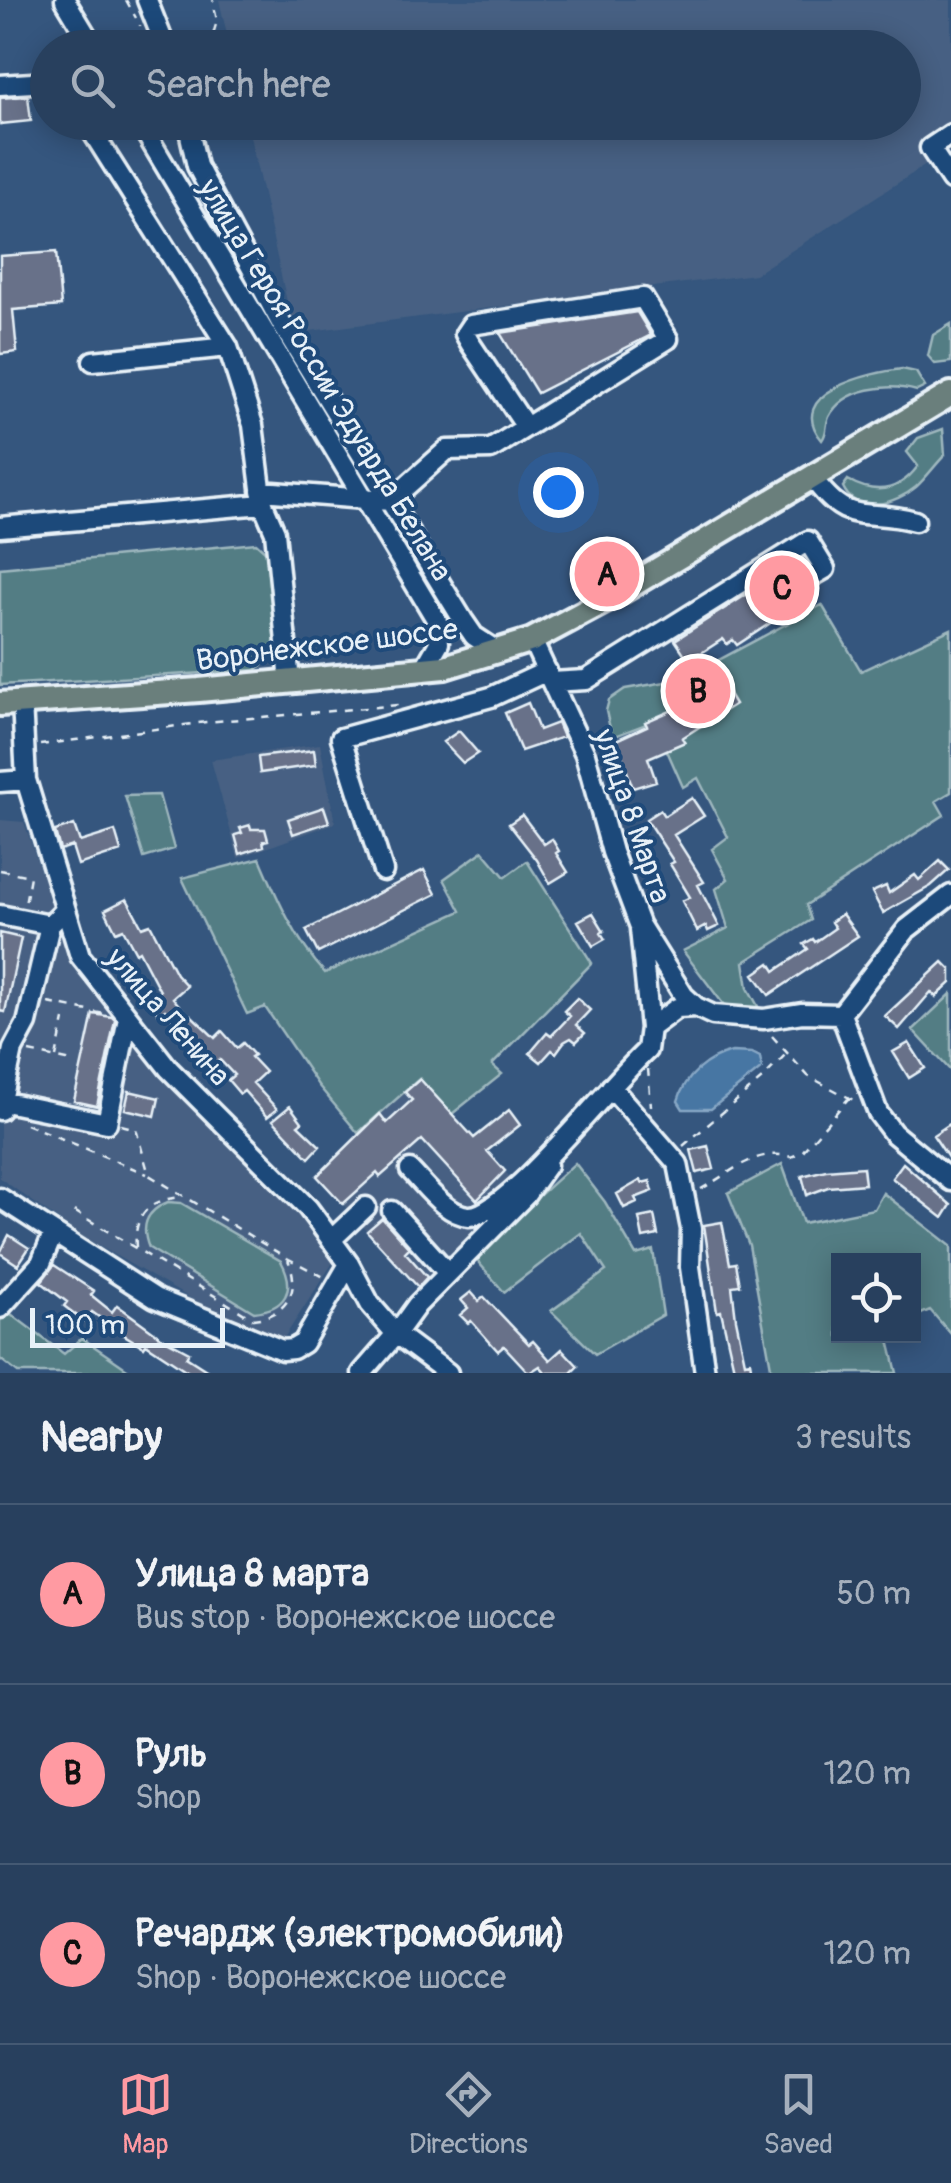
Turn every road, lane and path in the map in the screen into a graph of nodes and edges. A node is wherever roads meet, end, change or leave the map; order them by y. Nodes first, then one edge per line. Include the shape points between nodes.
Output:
1 (65, 0) edge
2 (126, 0) edge
3 (146, 0) edge
4 (212, 0) edge
5 (83, 30) edge
6 (140, 30) edge
7 (158, 30) edge
8 (214, 30) edge
9 (30, 83) edge
10 (0, 85) edge
11 (951, 134) edge
12 (97, 140) edge
13 (149, 140) edge
14 (192, 140) edge
15 (951, 180) edge
16 (228, 346) junction
17 (93, 361) dead end
18 (951, 394) edge
19 (526, 427) junction
20 (812, 476) junction
21 (262, 498) junction
22 (364, 498) junction
23 (390, 501) junction
24 (915, 522) dead end
25 (0, 527) edge
26 (806, 580) dead end
27 (532, 640) junction
28 (497, 651) junction
29 (424, 669) junction
30 (549, 676) junction
31 (290, 682) junction
32 (11, 703) edge
33 (415, 704) dead end
34 (23, 748) junction
35 (26, 780) junction
36 (0, 782) edge
37 (0, 870) edge
38 (382, 871) dead end
39 (951, 895) edge
40 (64, 911) junction
41 (0, 915) edge
42 (22, 920) junction
43 (639, 924) junction
44 (50, 925) junction
45 (32, 1000) junction
46 (696, 1008) junction
47 (841, 1014) junction
48 (126, 1016) junction
49 (764, 1018) junction
50 (64, 1020) dead end
51 (650, 1028) junction
52 (12, 1049) junction
53 (648, 1050) junction
54 (786, 1054) junction
55 (56, 1058) junction
56 (72, 1060) dead end
57 (866, 1080) junction
58 (611, 1087) junction
59 (849, 1098) junction
60 (1, 1104) edge
61 (651, 1108) dead end
62 (878, 1112) junction
63 (107, 1122) junction
64 (553, 1154) junction
65 (672, 1157) junction
66 (410, 1170) dead end
67 (148, 1175) junction
68 (951, 1182) edge
69 (185, 1196) junction
70 (684, 1196) junction
71 (0, 1198) edge
72 (366, 1207) dead end
73 (74, 1211) dead end
74 (392, 1211) dead end
75 (53, 1234) junction
76 (331, 1240) junction
77 (136, 1249) junction
78 (287, 1258) junction
79 (348, 1264) junction
80 (448, 1273) junction
81 (339, 1284) junction
82 (0, 1308) edge
83 (396, 1334) junction
84 (362, 1373) edge
85 (448, 1373) edge
86 (705, 1373) edge

1 - 5 street
2 - 6 path
3 - 7 street
4 - 8 path
9 - 10 street
11 - 15 street via 930,148
12 - 16 street
13 - 22 street, улица Героя России Эдуарда Белана
14 - 23 street, улица Героя России Эдуарда Белана via 197,166 282,323
16 - 17 street
16 - 21 street via 253,425
18 - 20 main road, Воронежское шоссе
19 - 19 street via 668,339 642,298 471,326 465,334
19 - 23 street via 491,449 447,450
20 - 24 street via 844,511
20 - 27 main road, Воронежское шоссе
21 - 22 street
21 - 25 street
21 - 31 street via 275,532
22 - 23 street
22 - 29 street, улица Героя России Эдуарда Белана via 437,621 439,643
23 - 28 street, улица Героя России Эдуарда Белана via 474,636
26 - 30 street via 825,570 808,541 586,680
27 - 28 main road, Воронежское шоссе
27 - 30 street, улица 8 Марта
28 - 29 main road, Воронежское шоссе
29 - 31 main road, Воронежское шоссе
30 - 38 street via 341,738
30 - 43 street, улица 8 Марта via 585,754
31 - 32 main road, Воронежское шоссе
32 - 34 street, улица Ленина
33 - 34 path via 206,722
34 - 35 street, улица Ленина
35 - 36 street
35 - 40 street, улица Ленина
37 - 42 path via 30,876
39 - 47 street via 907,929
40 - 44 street
40 - 48 street, улица Ленина via 80,956
41 - 42 street
42 - 44 street
43 - 46 street, улица 8 Марта
43 - 51 street
44 - 45 street
45 - 48 path
45 - 52 street
46 - 49 street
46 - 51 street via 677,1008
47 - 49 street
47 - 57 street
48 - 63 street
48 - 76 street, улица Ленина
49 - 54 path
50 - 55 path
51 - 53 street
52 - 55 path
52 - 60 street
53 - 58 street
53 - 61 path
54 - 59 path via 808,1076
54 - 65 path
55 - 56 path
57 - 59 path
57 - 62 street
58 - 64 street
58 - 65 street
59 - 62 path
59 - 70 path via 802,1152 761,1155
60 - 63 street
60 - 67 path via 30,1128
62 - 68 street via 893,1134
63 - 67 path via 136,1128
64 - 66 street via 486,1213 469,1216 453,1212
64 - 80 street via 533,1187
65 - 70 street
67 - 69 path
69 - 77 path via 144,1210
69 - 78 path
70 - 86 street
71 - 75 street
72 - 76 street
73 - 77 path
74 - 80 street
75 - 81 street via 155,1298 282,1350 303,1344
75 - 82 street via 41,1263
76 - 79 street, улица Ленина
77 - 78 path via 254,1319 282,1310 289,1300 293,1274
78 - 81 path
79 - 81 street
79 - 83 street, улица Ленина
80 - 83 street
83 - 84 street
83 - 85 street, улица Ленина

